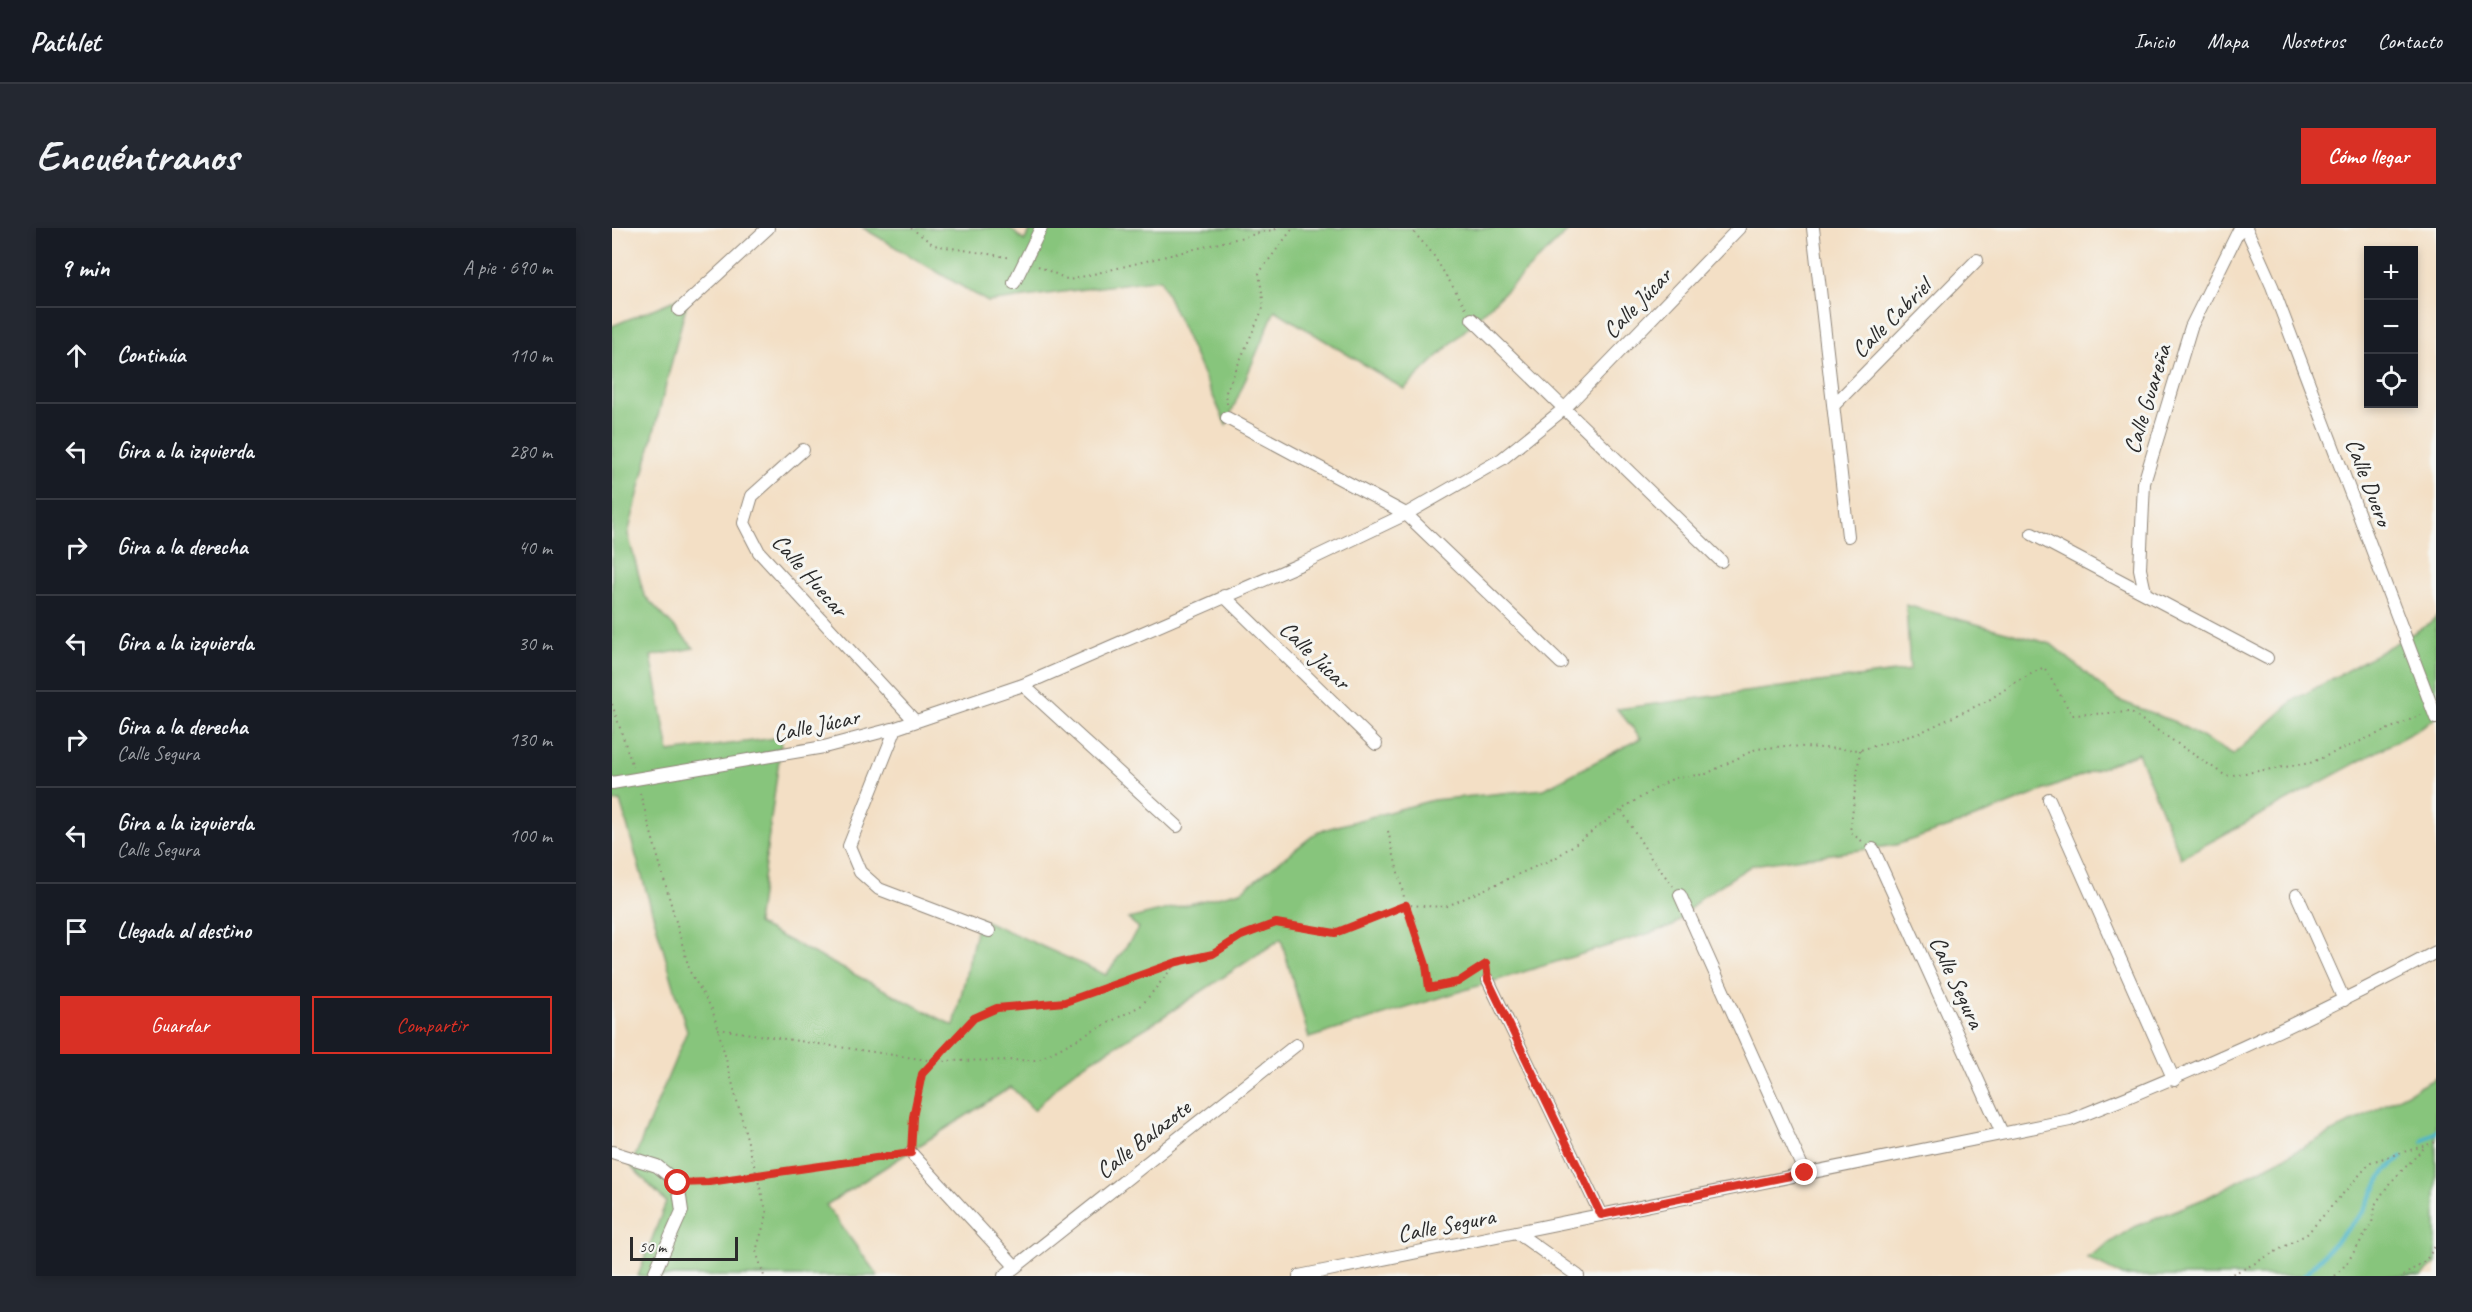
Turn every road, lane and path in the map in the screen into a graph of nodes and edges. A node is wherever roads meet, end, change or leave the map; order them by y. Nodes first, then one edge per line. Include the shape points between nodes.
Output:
1 (768, 228) edge
2 (911, 228) edge
3 (1041, 228) edge
4 (1280, 228) edge
5 (1293, 228) edge
6 (1410, 228) edge
7 (1739, 228) edge
8 (1813, 228) edge
9 (2240, 228) edge
10 (2246, 228) edge
11 (1025, 260) junction
12 (1977, 260) dead end
13 (1014, 283) dead end
14 (679, 310) dead end
15 (1472, 319) joint
16 (1834, 405) junction
17 (1565, 408) junction
18 (1227, 418) joint
19 (803, 450) dead end
20 (1406, 514) junction
21 (2032, 534) dead end
22 (1848, 536) dead end
23 (1721, 561) dead end
24 (2145, 592) junction
25 (1224, 596) junction
26 (2267, 658) dead end
27 (1561, 663) dead end
28 (1023, 685) junction
29 (612, 704) edge
30 (2434, 714) edge
31 (915, 721) junction
32 (896, 728) junction
33 (1376, 744) dead end
34 (1860, 750) junction
35 (637, 779) junction
36 (612, 783) edge
37 (2049, 799) dead end
38 (1622, 811) junction
39 (1177, 826) dead end
40 (1388, 831) dead end
41 (1873, 849) joint
42 (1680, 895) joint
43 (2297, 895) dead end
44 (1406, 905) junction
45 (989, 931) dead end
46 (2436, 952) edge
47 (1177, 962) junction
48 (1488, 980) joint
49 (2344, 1000) junction
50 (718, 1029) junction
51 (1296, 1045) dead end
52 (934, 1061) junction
53 (2174, 1080) junction
54 (2002, 1133) junction
55 (2436, 1142) edge
56 (2427, 1145) junction
57 (612, 1152) edge
58 (911, 1153) junction
59 (1805, 1173) junction
60 (755, 1175) junction
61 (678, 1183) junction
62 (1601, 1215) junction
63 (1516, 1232) junction
64 (2436, 1245) edge
65 (1016, 1266) junction
66 (653, 1276) edge
67 (764, 1276) edge
68 (1004, 1276) edge
69 (1299, 1276) edge
70 (1578, 1276) edge
71 (2227, 1276) edge
72 (2335, 1276) edge
73 (2403, 1276) edge

1 - 14 street
2 - 11 path via 934,245
3 - 11 street
4 - 11 path via 1069,280
5 - 18 path via 1259,273 1264,306 1226,392
6 - 15 path via 1432,253
7 - 17 street, Calle Júcar
8 - 16 street, Calle Cabriel
9 - 24 street, Calle Guareña via 2191,327 2144,483 2140,569
10 - 30 street, Calle Duero via 2276,297
11 - 13 street
12 - 16 street, Calle Cabriel
15 - 17 street
16 - 22 street, Calle Cabriel
17 - 20 street, Calle Júcar via 1502,459
17 - 23 street
18 - 20 street
19 - 31 street, Calle Huecar via 752,496 744,523 759,552
20 - 25 street, Calle Júcar
20 - 27 street
21 - 24 street
24 - 26 street
25 - 28 street, Calle Júcar
25 - 33 street, Calle Júcar
28 - 31 street, Calle Júcar
28 - 39 street
29 - 35 path
30 - 34 path via 2310,764 2226,776 2130,712 2072,715 2044,667 1960,715 1917,734
31 - 32 street, Calle Júcar
32 - 35 street, Calle Júcar via 824,747
32 - 45 street via 849,846 860,872 879,889
34 - 38 path via 1786,746 1756,749 1706,774 1674,778
34 - 41 path via 1850,832
35 - 36 street, Calle Júcar
35 - 50 path via 690,972 712,1009
37 - 53 street
38 - 42 path
38 - 44 path via 1557,857 1445,907
40 - 44 path
41 - 54 street, Calle Segura
42 - 59 street
43 - 49 street
44 - 47 path via 1335,933 1276,923 1241,936 1213,954
44 - 48 path via 1426,965 1429,988 1458,982 1486,964
46 - 49 street, Calle Segura
47 - 52 path via 1065,1002 997,1008 974,1018
47 - 52 path via 1142,1005 1038,1060
48 - 62 street
49 - 53 street, Calle Segura
50 - 52 path
50 - 60 path
51 - 65 street, Calle Balazote
52 - 58 path via 922,1074
53 - 54 street, Calle Segura via 2070,1120
54 - 59 street, Calle Segura
55 - 56 path
56 - 71 path via 2372,1162 2307,1234
56 - 72 path via 2389,1184 2376,1203 2372,1223
57 - 61 street via 657,1166
58 - 60 path
58 - 65 street
59 - 62 street, Calle Segura
60 - 61 path
60 - 67 path via 767,1214 756,1251
61 - 66 street via 682,1211
62 - 63 street, Calle Segura
63 - 69 street, Calle Segura
63 - 70 street
64 - 73 path via 2426,1260
65 - 68 street, Calle Balazote

